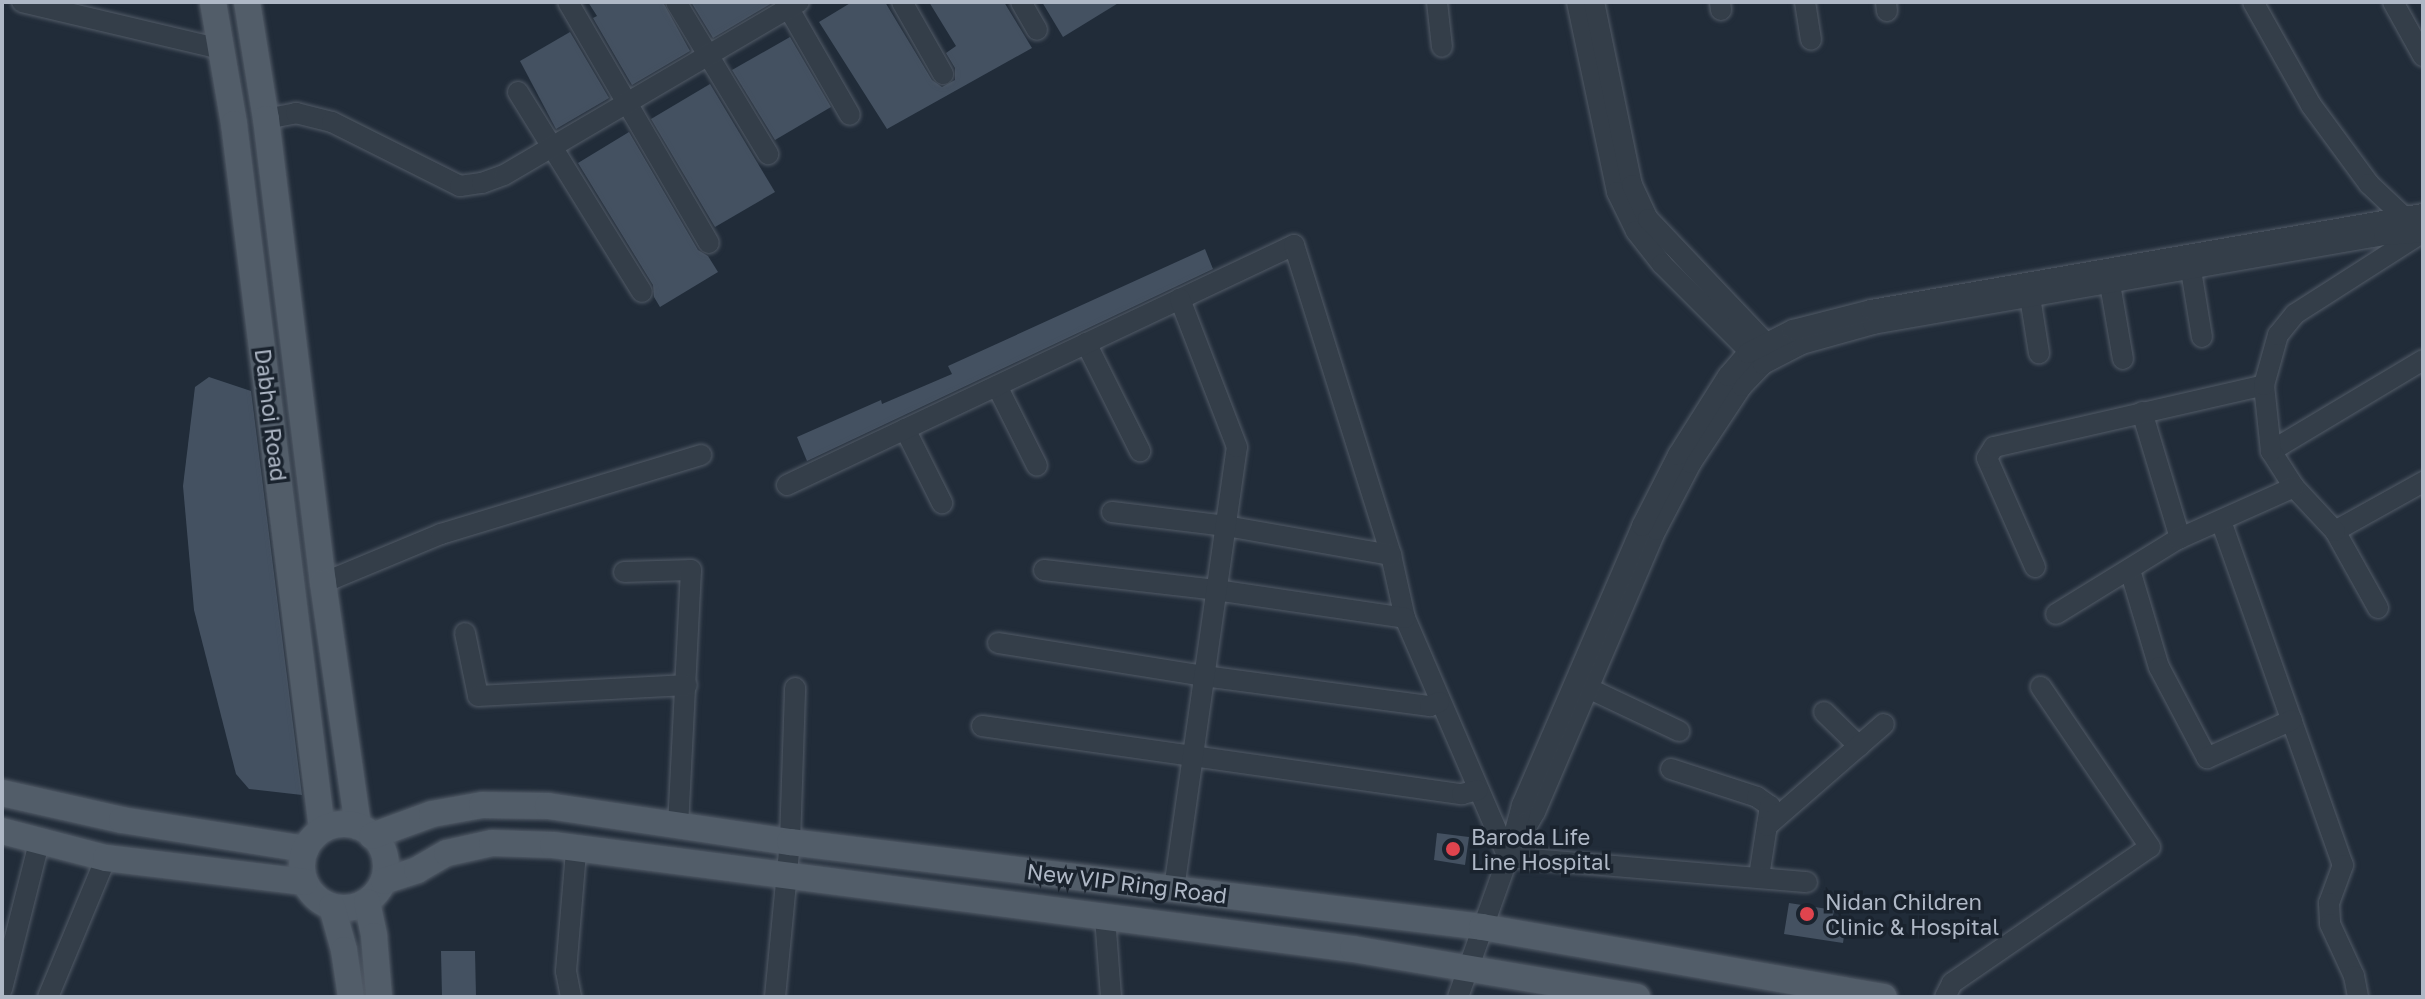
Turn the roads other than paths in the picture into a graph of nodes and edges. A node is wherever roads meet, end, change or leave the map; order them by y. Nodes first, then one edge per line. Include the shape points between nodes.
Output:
1 (22, 2) edge
2 (213, 2) edge
3 (247, 2) edge
4 (568, 2) edge
5 (676, 2) edge
6 (902, 2) edge
7 (1021, 2) edge
8 (1437, 2) edge
9 (1577, 2) edge
10 (1594, 2) edge
11 (1805, 2) edge
12 (2253, 2) edge
13 (2393, 2) edge
14 (791, 4) edge
15 (1037, 30) dead end
16 (1811, 40) dead end
17 (1442, 47) dead end
18 (221, 49) junction
19 (708, 56) junction
20 (2423, 56) edge
21 (943, 74) dead end
22 (518, 92) dead end
23 (627, 104) junction
24 (850, 115) dead end
25 (266, 119) junction
26 (553, 146) junction
27 (768, 154) dead end
28 (2419, 220) edge
29 (709, 243) dead end
30 (2190, 262) junction
31 (2110, 284) junction
32 (642, 292) dead end
33 (2030, 297) junction
34 (1180, 299) junction
35 (2202, 337) dead end
36 (1086, 343) junction
37 (2039, 353) dead end
38 (1763, 354) junction
39 (2123, 359) dead end
40 (2423, 360) edge
41 (2264, 385) junction
42 (997, 386) junction
43 (2142, 412) junction
44 (905, 429) junction
45 (1140, 451) dead end
46 (2271, 451) junction
47 (701, 455) dead end
48 (1037, 466) dead end
49 (2423, 482) edge
50 (787, 485) dead end
51 (2294, 487) junction
52 (942, 503) dead end
53 (1112, 512) dead end
54 (2221, 521) junction
55 (1226, 526) junction
56 (2335, 531) junction
57 (2180, 538) junction
58 (1391, 555) junction
59 (2035, 567) dead end
60 (1044, 570) dead end
61 (2130, 570) junction
62 (624, 572) dead end
63 (323, 583) junction
64 (1216, 590) junction
65 (2378, 608) dead end
66 (2056, 614) dead end
67 (1405, 618) junction
68 (465, 633) dead end
69 (998, 643) dead end
70 (1204, 676) junction
71 (687, 685) junction
72 (2041, 687) dead end
73 (795, 688) dead end
74 (1588, 688) junction
75 (1439, 702) junction
76 (1824, 712) dead end
77 (2292, 720) junction
78 (1884, 724) dead end
79 (982, 726) dead end
80 (1679, 731) dead end
81 (1859, 746) junction
82 (1193, 753) junction
83 (1671, 769) dead end
84 (1478, 790) junction
85 (2, 793) edge
86 (678, 826) junction
87 (1767, 826) junction
88 (2, 831) edge
89 (365, 831) junction
90 (40, 839) junction
91 (314, 839) junction
92 (790, 842) junction
93 (576, 851) junction
94 (1508, 857) junction
95 (106, 858) junction
96 (1759, 876) junction
97 (787, 877) junction
98 (384, 881) junction
99 (305, 882) junction
100 (1807, 882) dead end
101 (1174, 889) junction
102 (367, 902) junction
103 (332, 907) junction
104 (1105, 917) junction
105 (1482, 927) junction
106 (1468, 969) junction
107 (2, 989) edge
108 (350, 989) edge
109 (379, 996) edge
110 (48, 997) edge
111 (571, 997) edge
112 (775, 997) edge
113 (1111, 997) edge
114 (1458, 997) edge
115 (1637, 997) edge
116 (1884, 997) edge
117 (1945, 997) edge
118 (2358, 997) edge

1 - 18 street
2 - 18 main road, Dabhoi Road
3 - 25 main road, Dabhoi Road
4 - 23 street
5 - 19 street
6 - 21 street
7 - 15 street
8 - 17 street
9 - 38 street via 1617,192 1636,231 1662,264
10 - 38 street via 1632,185 1648,219
11 - 16 street
12 - 28 street via 2311,105 2369,184
13 - 20 street
14 - 19 street
14 - 24 street
18 - 91 main road, Dabhoi Road via 234,124
19 - 23 street
19 - 27 street
22 - 26 street
23 - 26 street
23 - 29 street
25 - 26 street via 296,113 332,122 460,186 504,175
25 - 63 main road, Dabhoi Road
26 - 32 street
28 - 30 street
28 - 41 street via 2295,314 2278,335
30 - 31 street
30 - 35 street
30 - 38 street via 1871,310 1793,330
31 - 33 street
31 - 39 street
33 - 37 street
33 - 38 street via 1873,324
34 - 36 street
34 - 55 street via 1237,447
34 - 58 street via 1294,245
36 - 42 street
36 - 45 street
38 - 74 street via 1691,463
38 - 94 street via 1728,376 1678,455 1642,526 1522,805
40 - 46 street
41 - 43 street
41 - 46 street
42 - 44 street
42 - 48 street
43 - 57 street
43 - 59 street via 1989,451 1987,458
44 - 50 street
44 - 52 street
46 - 51 street
47 - 63 street via 441,534
49 - 56 street
51 - 54 street
51 - 56 street
53 - 55 street
54 - 57 street
54 - 77 street
55 - 58 street
55 - 64 street
56 - 65 street
57 - 61 street
58 - 67 street
60 - 64 street
61 - 66 street
61 - 77 street via 2159,667 2207,758
62 - 71 street via 691,570
63 - 89 main road, Dabhoi Road
64 - 67 street
64 - 70 street
67 - 75 street
68 - 71 street via 478,696
69 - 70 street
70 - 75 street via 1430,706
70 - 82 street
71 - 86 street
72 - 117 street via 2150,847 1952,983
73 - 92 street
74 - 80 street
74 - 94 street via 1535,812
75 - 84 street
76 - 81 street
77 - 118 street via 2343,865 2329,903 2330,924
78 - 81 street
79 - 82 street
81 - 87 street
82 - 84 street via 1462,794
82 - 101 street
83 - 87 street via 1764,800 1770,806
84 - 94 street
85 - 91 main road via 122,820
86 - 89 main road, New VIP Ring Road via 548,806 482,805
86 - 92 main road, New VIP Ring Road
87 - 96 street
88 - 90 main road
89 - 91 main road via 339,824
89 - 98 main road via 384,854
90 - 95 main road
90 - 107 street
91 - 99 main road via 302,869
92 - 97 street
92 - 101 main road, New VIP Ring Road
93 - 97 main road, New VIP Ring Road
93 - 98 main road, New VIP Ring Road via 492,843 447,853
93 - 111 street via 566,971
94 - 96 street
94 - 105 street
95 - 99 main road
95 - 110 street
96 - 100 street
97 - 104 main road, New VIP Ring Road
97 - 112 street
98 - 102 main road
99 - 103 main road
101 - 105 main road, New VIP Ring Road
102 - 103 main road
102 - 109 main road
103 - 108 main road
104 - 106 main road, New VIP Ring Road
104 - 113 street
105 - 106 street
105 - 116 main road, New VIP Ring Road
106 - 114 street
106 - 115 main road, New VIP Ring Road

